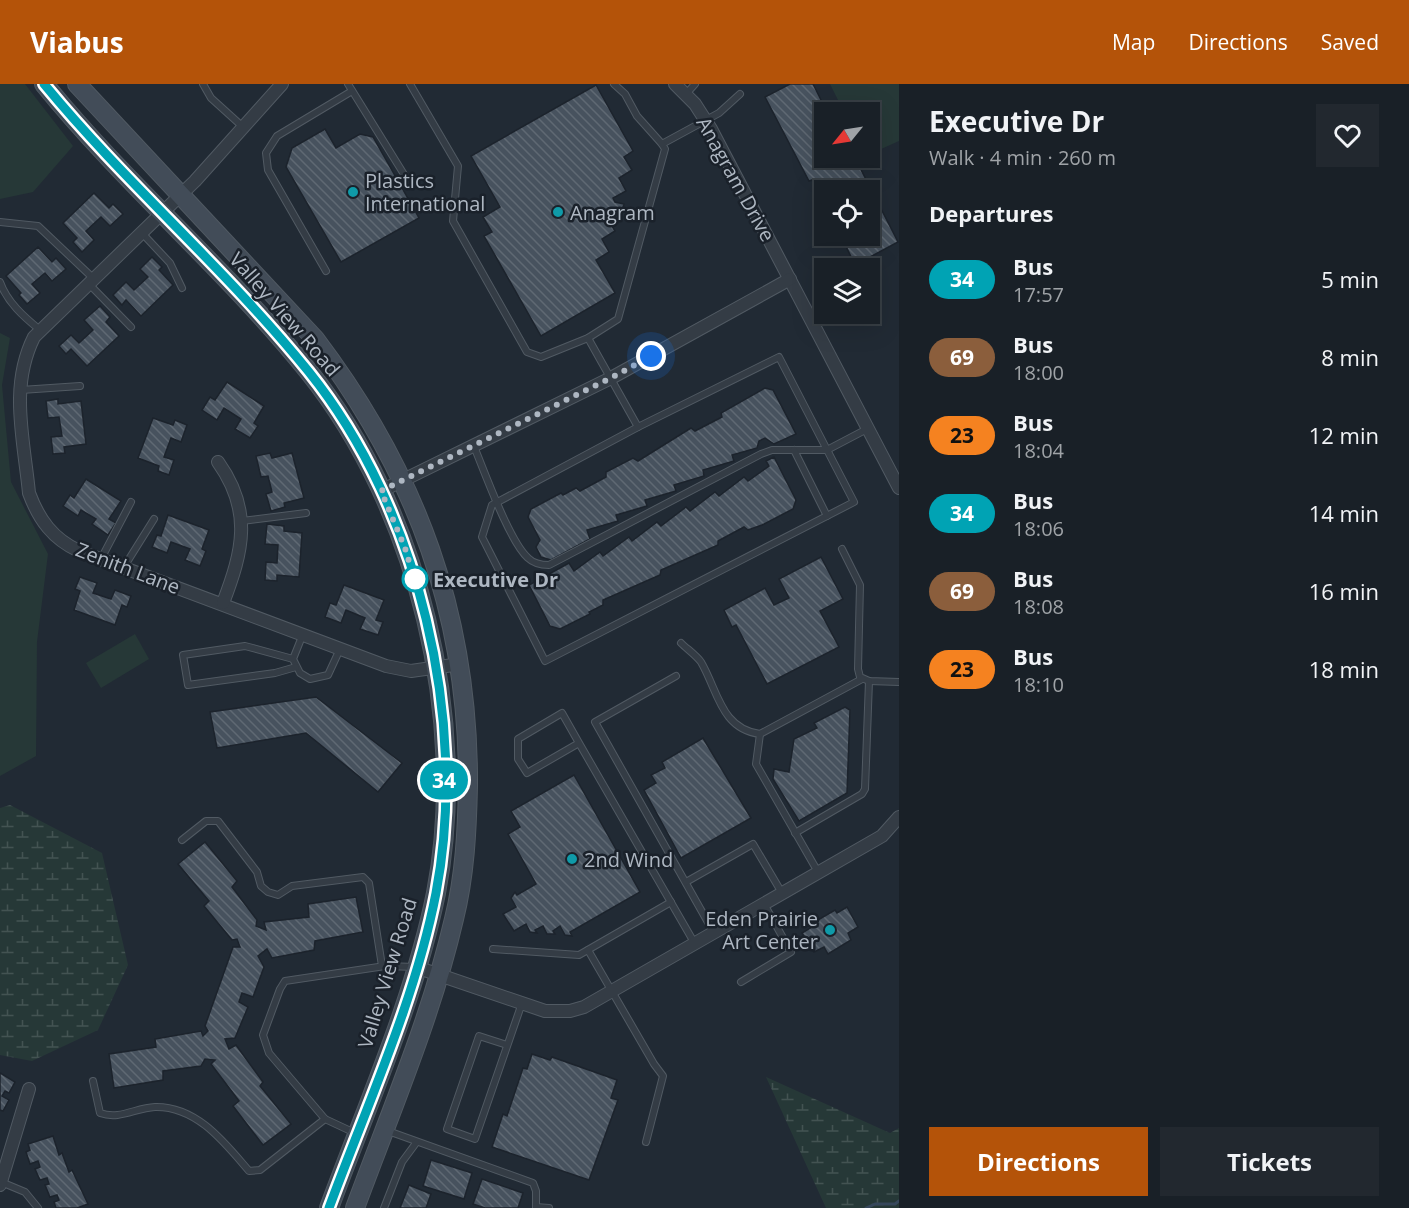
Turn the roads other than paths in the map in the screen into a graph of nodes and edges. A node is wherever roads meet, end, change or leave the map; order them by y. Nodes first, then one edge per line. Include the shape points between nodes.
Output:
1 (44, 84) edge
2 (77, 84) edge
3 (203, 84) edge
4 (282, 84) edge
5 (348, 84) edge
6 (410, 84) edge
7 (614, 84) edge
8 (675, 84) edge
9 (691, 89) edge
10 (352, 91) junction
11 (740, 94) dead end
12 (705, 120) junction
13 (243, 127) junction
14 (662, 144) junction
15 (410, 184) dead end
16 (180, 194) junction
17 (162, 212) junction
18 (0, 222) edge
19 (141, 232) junction
20 (326, 271) dead end
21 (790, 279) junction
22 (90, 280) junction
23 (0, 282) edge
24 (182, 288) dead end
25 (131, 327) dead end
26 (40, 330) junction
27 (588, 338) junction
28 (611, 378) junction
29 (80, 386) dead end
30 (19, 390) junction
31 (638, 428) junction
32 (867, 429) junction
33 (473, 444) junction
34 (794, 450) junction
35 (827, 450) junction
36 (218, 462) dead end
37 (403, 480) junction
38 (899, 488) edge
39 (381, 491) junction
40 (131, 502) dead end
41 (497, 502) junction
42 (306, 513) dead end
43 (827, 516) junction
44 (154, 519) dead end
45 (242, 521) junction
46 (842, 549) dead end
47 (101, 559) junction
48 (124, 567) junction
49 (223, 603) junction
50 (303, 634) junction
51 (681, 642) dead end
52 (340, 649) junction
53 (293, 659) junction
54 (460, 664) junction
55 (296, 667) junction
56 (437, 668) junction
57 (676, 676) dead end
58 (865, 680) junction
59 (899, 682) edge
60 (760, 734) junction
61 (579, 743) junction
62 (899, 817) edge
63 (795, 833) junction
64 (182, 840) dead end
65 (818, 873) junction
66 (686, 882) junction
67 (782, 894) junction
68 (671, 902) junction
69 (764, 904) junction
70 (714, 933) junction
71 (695, 944) junction
72 (493, 949) dead end
73 (588, 950) junction
74 (382, 966) junction
75 (416, 967) junction
76 (439, 974) junction
77 (741, 982) dead end
78 (613, 992) junction
79 (522, 1003) junction
80 (507, 1045) junction
81 (93, 1081) dead end
82 (29, 1089) dead end
83 (325, 1119) junction
84 (384, 1130) junction
85 (357, 1133) junction
86 (646, 1142) dead end
87 (416, 1143) junction
88 (0, 1184) edge
89 (536, 1207) edge
90 (38, 1208) edge
91 (329, 1208) edge
92 (355, 1208) edge
93 (384, 1208) edge
94 (549, 1208) edge

1 - 17 main road, Valley View Road
2 - 16 main road, Valley View Road
3 - 13 lane via 211,98
4 - 13 street
5 - 10 lane
6 - 27 lane via 458,166 453,221 527,352 534,356 549,355
7 - 14 lane
8 - 9 street, Anagram Drive
9 - 12 street, Anagram Drive
10 - 15 lane
10 - 20 lane via 277,136 266,153 268,170
11 - 12 lane
12 - 14 lane
12 - 21 street, Anagram Drive
13 - 16 street
14 - 27 lane via 665,149 618,319
16 - 17 street, Zenith Lane
16 - 37 main road, Valley View Road via 315,339 348,383
17 - 19 street, Zenith Lane
17 - 39 main road, Valley View Road via 312,375 355,440
18 - 22 lane via 38,226
19 - 22 street, Zenith Lane
19 - 24 lane via 170,263
21 - 28 street
21 - 32 street, Anagram Drive
22 - 25 lane
22 - 26 street, Zenith Lane
23 - 26 lane via 13,305
26 - 30 street, Zenith Lane via 22,362
27 - 28 lane
28 - 31 lane
28 - 33 street
29 - 30 lane
30 - 47 street, Zenith Lane via 29,494 35,509 53,535
31 - 35 lane via 778,357
31 - 41 lane
32 - 35 lane
32 - 38 street, Anagram Drive
33 - 37 street
33 - 41 lane
34 - 35 lane
34 - 41 lane via 761,454 549,565 526,556
34 - 43 lane
35 - 43 lane via 854,502
36 - 45 street via 239,498
37 - 39 street
37 - 54 main road, Valley View Road via 441,578
39 - 56 main road, Valley View Road via 405,548
40 - 47 lane
41 - 43 lane via 492,505 483,537 545,661
42 - 45 lane
44 - 48 lane
45 - 49 street via 233,576
46 - 58 lane via 860,585 858,669
47 - 48 street, Zenith Lane
48 - 49 street, Zenith Lane
49 - 50 street, Zenith Lane
50 - 52 street, Zenith Lane
50 - 53 lane
51 - 60 lane via 699,660 730,720 742,730
52 - 55 lane via 331,671 322,678 310,679
52 - 56 street, Zenith Lane via 400,670
53 - 55 lane
53 - 55 lane via 245,646 183,656 188,685
54 - 56 street, Zenith Lane
54 - 76 main road, Valley View Road via 468,743 465,860 455,918
56 - 75 main road, Valley View Road via 444,756 443,836 436,892
57 - 66 lane via 595,722
58 - 59 lane
58 - 60 lane
58 - 63 lane via 865,789
60 - 63 lane via 756,764
61 - 61 lane via 527,773 518,759 518,739 562,713
61 - 68 lane
62 - 65 street via 882,836
63 - 65 lane
64 - 74 lane via 206,821 218,821 257,872 261,886 278,895 292,886 363,876 369,883
65 - 67 street
66 - 67 lane via 753,844
66 - 70 lane
67 - 69 street
68 - 71 lane
68 - 73 lane
69 - 70 street
69 - 77 lane via 791,952
70 - 71 street
71 - 78 street
72 - 73 lane via 579,956
73 - 78 lane
74 - 75 lane
74 - 83 lane via 285,981 280,989 263,1035 269,1053
75 - 76 street
75 - 85 main road, Valley View Road
76 - 79 street
76 - 84 main road, Valley View Road
78 - 79 street via 570,1011 544,1011
78 - 86 lane via 663,1076
79 - 80 lane
80 - 80 lane via 479,1036 447,1130 475,1139
81 - 83 lane via 100,1113 112,1117 155,1107 174,1110 218,1134 249,1171 260,1170
82 - 88 street
83 - 85 lane
84 - 87 lane
84 - 92 main road, Valley View Road
85 - 91 main road, Valley View Road
87 - 89 lane via 533,1183
87 - 93 lane via 402,1162
88 - 90 lane via 25,1192
89 - 94 lane

